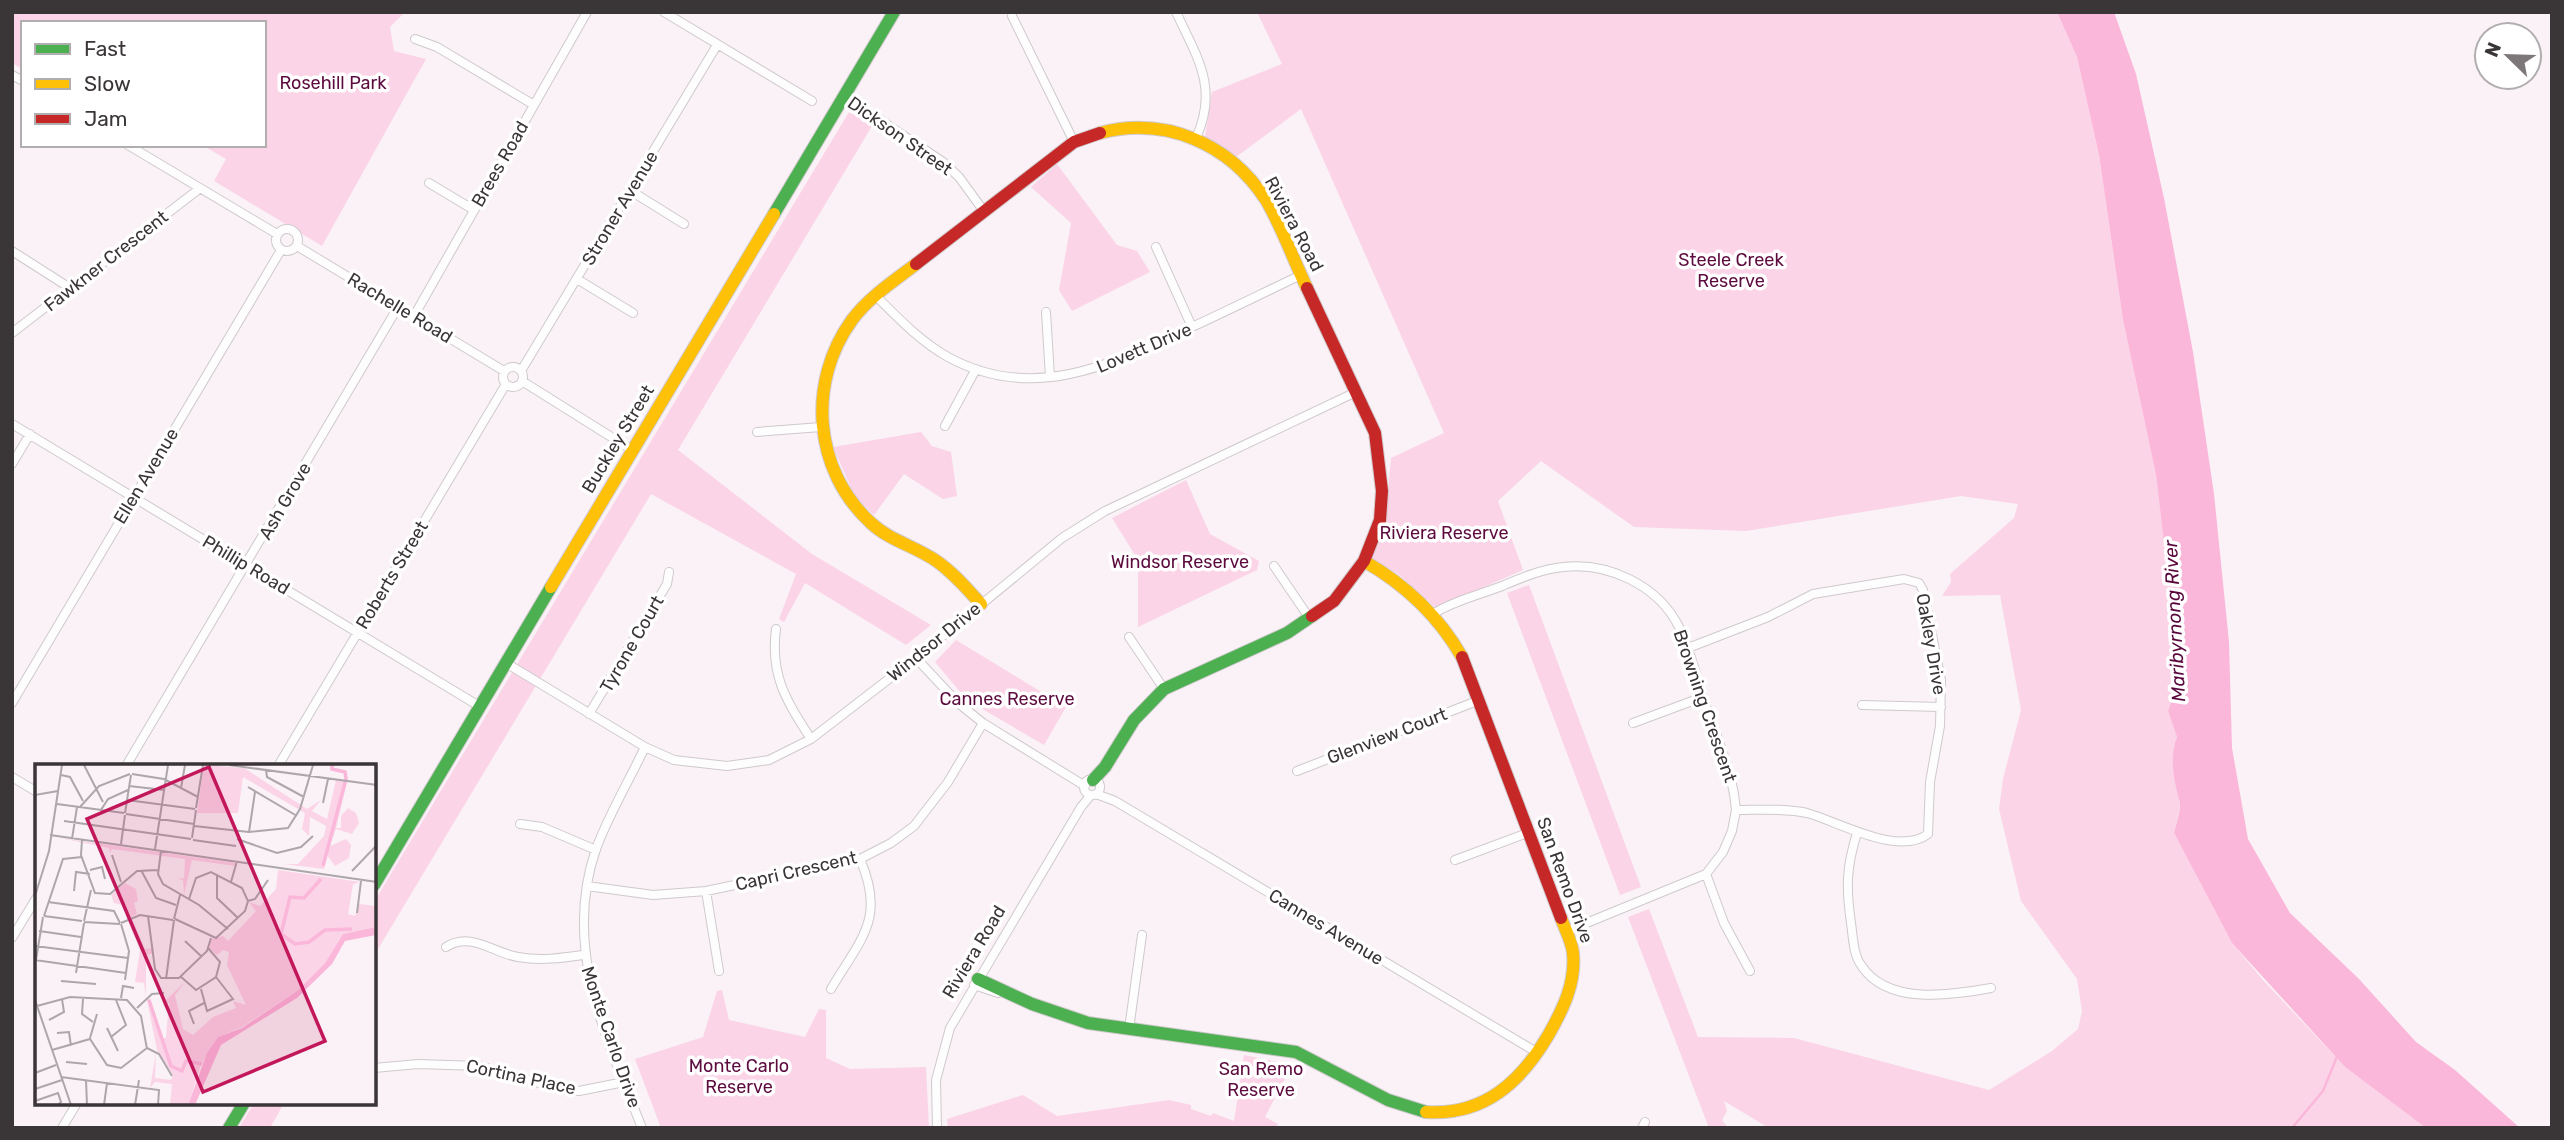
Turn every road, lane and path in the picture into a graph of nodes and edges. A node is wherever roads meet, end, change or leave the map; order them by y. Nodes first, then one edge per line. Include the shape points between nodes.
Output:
1 (587, 12) edge
2 (894, 12) edge
3 (1176, 12) edge
4 (667, 13) edge
5 (1012, 16) dead end
6 (415, 39) dead end
7 (718, 45) junction
8 (842, 95) junction
9 (812, 101) dead end
10 (534, 105) junction
11 (1196, 138) junction
12 (1074, 142) junction
13 (131, 147) edge
14 (429, 183) dead end
15 (199, 189) junction
16 (631, 191) junction
17 (474, 210) junction
18 (983, 210) junction
19 (684, 224) dead end
20 (277, 234) junction
21 (297, 246) junction
22 (1156, 247) dead end
23 (281, 250) junction
24 (12, 251) edge
25 (1301, 275) junction
26 (577, 279) junction
27 (70, 288) junction
28 (875, 295) junction
29 (398, 307) junction
30 (1046, 312) dead end
31 (633, 313) dead end
32 (414, 316) junction
33 (1192, 327) junction
34 (12, 333) edge
35 (976, 369) junction
36 (504, 371) junction
37 (521, 371) junction
38 (1049, 377) junction
39 (522, 381) junction
40 (506, 384) junction
41 (1356, 392) junction
42 (12, 424) edge
43 (944, 426) dead end
44 (821, 427) junction
45 (757, 432) dead end
46 (30, 434) junction
47 (632, 450) junction
48 (12, 464) edge
49 (134, 498) junction
50 (1364, 561) junction
51 (246, 565) junction
52 (1274, 566) dead end
53 (669, 572) dead end
54 (981, 604) junction
55 (1435, 617) junction
56 (1311, 619) junction
57 (776, 629) dead end
58 (358, 632) junction
59 (1129, 637) dead end
60 (1688, 648) junction
61 (916, 658) junction
62 (506, 663) junction
63 (1164, 689) junction
64 (1703, 697) junction
65 (1477, 701) junction
66 (12, 703) edge
67 (1862, 705) dead end
68 (479, 706) junction
69 (1941, 707) junction
70 (589, 713) junction
71 (983, 723) junction
72 (1633, 723) dead end
73 (811, 739) junction
74 (645, 747) junction
75 (127, 764) edge
76 (279, 764) edge
77 (1297, 771) dead end
78 (12, 777) edge
79 (1092, 787) junction
80 (35, 791) edge
81 (1736, 810) junction
82 (520, 824) dead end
83 (1530, 832) junction
84 (1857, 833) junction
85 (596, 850) junction
86 (860, 859) junction
87 (1455, 860) dead end
88 (1706, 874) junction
89 (376, 883) edge
90 (587, 886) junction
91 (706, 891) junction
92 (35, 900) edge
93 (1567, 931) junction
94 (1142, 935) dead end
95 (12, 938) edge
96 (446, 947) dead end
97 (583, 955) junction
98 (719, 971) dead end
99 (1750, 971) dead end
100 (976, 982) junction
101 (1991, 988) dead end
102 (831, 989) dead end
103 (1129, 1029) junction
104 (1538, 1053) junction
105 (376, 1068) edge
106 (624, 1082) junction
107 (76, 1105) edge
108 (243, 1105) edge
109 (62, 1128) edge
110 (229, 1128) edge
111 (642, 1128) edge
112 (937, 1128) edge

1 - 10 street, Brees Road
2 - 8 street, Buckley Street
3 - 11 street via 1208,95
4 - 7 street
5 - 12 street
6 - 10 street via 437,47
7 - 9 street
7 - 16 street, Stroner Avenue
8 - 18 street, Dickson Street via 943,162
8 - 47 street, Buckley Street
10 - 17 street, Brees Road
11 - 12 street, Riviera Road via 1158,127 1136,127 1096,133
11 - 25 street, Riviera Road via 1228,156 1255,184
12 - 18 street, Riviera Road
13 - 15 street
14 - 17 street
15 - 20 street
15 - 27 street, Fawkner Crescent
16 - 19 street
16 - 26 street, Stroner Avenue
17 - 32 street, Brees Road
18 - 28 street, Riviera Road
20 - 21 street via 294,232
20 - 23 street
21 - 23 street via 288,252
21 - 29 street, Rachelle Road
22 - 33 street
23 - 49 street, Ellen Avenue
24 - 27 street
25 - 33 street, Lovett Drive
25 - 41 street, Riviera Road
26 - 31 street
26 - 37 street, Stroner Avenue
27 - 34 street, Fawkner Crescent
28 - 35 street, Lovett Drive via 924,340
28 - 44 street, Riviera Road via 855,312 839,338 823,388
29 - 32 street, Rachelle Road
29 - 51 street, Ash Grove
30 - 38 street
32 - 36 street, Rachelle Road
33 - 38 street, Lovett Drive via 1109,366
35 - 38 street, Lovett Drive
35 - 43 street
36 - 37 street via 512,366
36 - 40 street
37 - 39 street
39 - 40 street via 514,387
39 - 47 street
40 - 58 street, Roberts Street
41 - 50 street, Riviera Road via 1375,433 1382,491 1380,520
41 - 54 street, Windsor Drive via 1105,511 1062,538
42 - 46 street, Phillip Road
44 - 45 street
44 - 54 street, Riviera Road via 836,477 867,520 943,566
46 - 48 street
46 - 49 street, Phillip Road
47 - 62 street, Buckley Street
49 - 51 street, Phillip Road
49 - 66 street, Ellen Avenue
50 - 55 street, San Remo Drive via 1395,576
50 - 56 street, Riviera Road via 1334,601
51 - 58 street, Phillip Road
51 - 75 street, Ash Grove
52 - 56 street
53 - 70 street, Tyrone Court via 667,584
54 - 61 street, Windsor Drive
55 - 60 street, Browning Crescent via 1448,604 1534,573 1562,567 1612,571 1660,601 1678,624
55 - 65 street, San Remo Drive via 1451,635
56 - 63 street, Riviera Road
57 - 73 street via 773,655 777,677
58 - 68 street, Phillip Road
58 - 76 street, Roberts Street
59 - 63 street
60 - 64 street, Browning Crescent
60 - 69 street, Oakley Drive via 1813,594 1913,580 1919,583 1926,602 1941,680
61 - 71 street, Cannes Avenue
61 - 73 street, Windsor Drive
62 - 68 street, Buckley Street
62 - 70 street, Windsor Drive
63 - 79 street, Riviera Road via 1134,720
64 - 72 street
64 - 81 street, Browning Crescent via 1732,780
65 - 77 street, Glenview Court
65 - 83 street, San Remo Drive
67 - 69 street
68 - 89 street, Buckley Street
69 - 84 street, Oakley Drive via 1928,834 1914,840
70 - 74 street, Windsor Drive
71 - 79 street, Cannes Avenue
71 - 86 street, Capri Crescent via 948,782 914,825
73 - 74 street, Windsor Drive via 769,760 727,765 674,760
74 - 85 street, Monte Carlo Drive
78 - 80 street
79 - 100 street, Riviera Road
79 - 104 street, Cannes Avenue
81 - 84 street, Oakley Drive via 1808,813
81 - 88 street, Browning Crescent via 1723,852
82 - 85 street via 542,827
83 - 87 street
83 - 93 street, San Remo Drive
84 - 101 street via 1846,873 1847,891 1859,963 1869,975 1882,985 1934,996
85 - 90 street, Monte Carlo Drive
86 - 91 street, Capri Crescent
86 - 102 street via 871,884 869,923
88 - 93 street
88 - 99 street via 1724,923
90 - 91 street, Capri Crescent via 653,895
90 - 97 street, Monte Carlo Drive
91 - 98 street
92 - 95 street
93 - 104 street, San Remo Drive via 1575,974 1570,995
94 - 103 street
96 - 97 street via 468,940 517,957
97 - 106 street, Monte Carlo Drive
100 - 103 street, San Remo Drive via 1060,1016
100 - 112 street, Riviera Road via 941,1050
103 - 104 street, San Remo Drive via 1296,1052 1325,1063 1398,1105 1432,1113 1471,1110 1493,1101 1512,1087
105 - 106 street, Cortina Place via 480,1066 579,1091
106 - 111 street, Monte Carlo Drive
107 - 109 street
108 - 110 street

